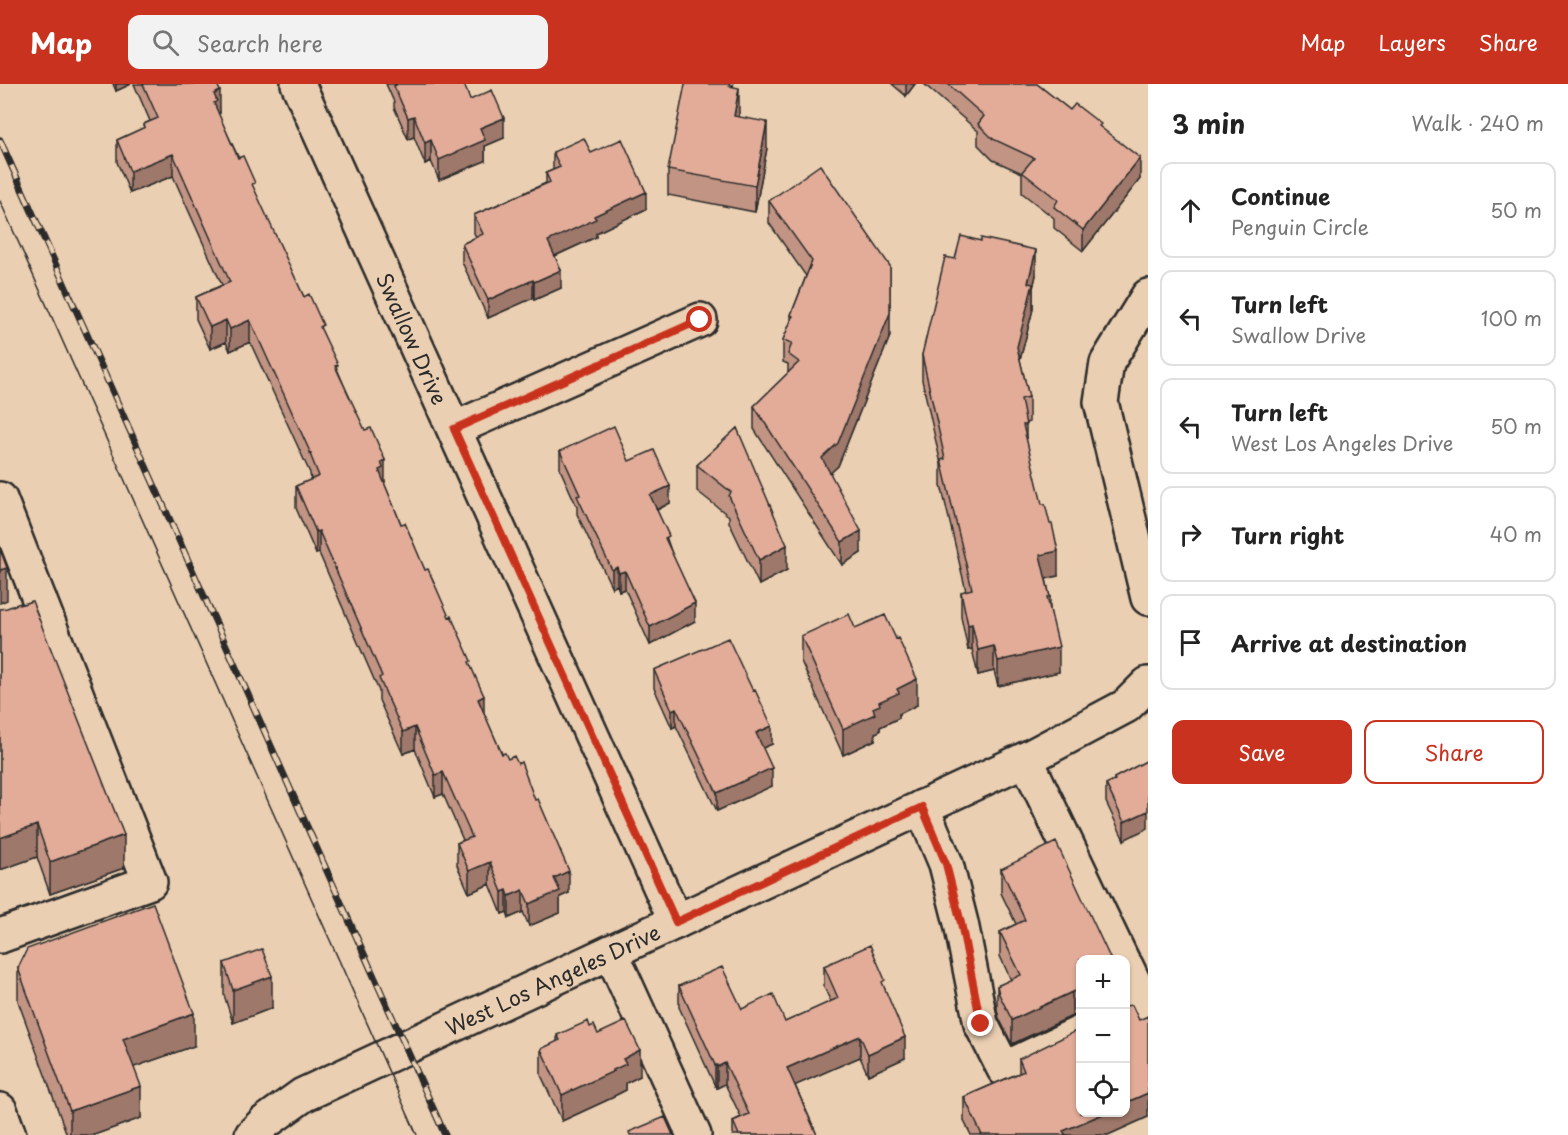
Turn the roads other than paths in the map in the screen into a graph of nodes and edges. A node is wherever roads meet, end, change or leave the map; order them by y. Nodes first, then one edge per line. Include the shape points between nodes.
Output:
1 (298, 84) edge
2 (1148, 296) edge
3 (700, 320) dead end
4 (454, 429) junction
5 (0, 499) edge
6 (1148, 598) edge
7 (42, 606) junction
8 (11, 618) edge
9 (1148, 684) edge
10 (1026, 759) junction
11 (922, 807) junction
12 (676, 922) junction
13 (0, 936) edge
14 (611, 952) junction
15 (1120, 955) edge
16 (1130, 976) edge
17 (1130, 1010) edge
18 (1076, 1035) edge
19 (0, 1110) edge
20 (9, 1135) edge
21 (252, 1135) edge
22 (694, 1135) edge

1 - 4 street, Swallow Drive
2 - 6 street via 1107,363 1101,402
3 - 4 street
4 - 12 street, Swallow Drive
5 - 7 street
7 - 8 street
7 - 13 street via 150,882
9 - 10 street, West Los Angeles Drive via 1126,706
10 - 11 street, West Los Angeles Drive
10 - 15 street
11 - 12 street, West Los Angeles Drive
11 - 18 street via 946,864 981,1024 1004,1070
12 - 14 street, West Los Angeles Drive
14 - 21 street, West Los Angeles Drive via 303,1095
14 - 22 street
16 - 17 street via 1144,1004
19 - 20 street

